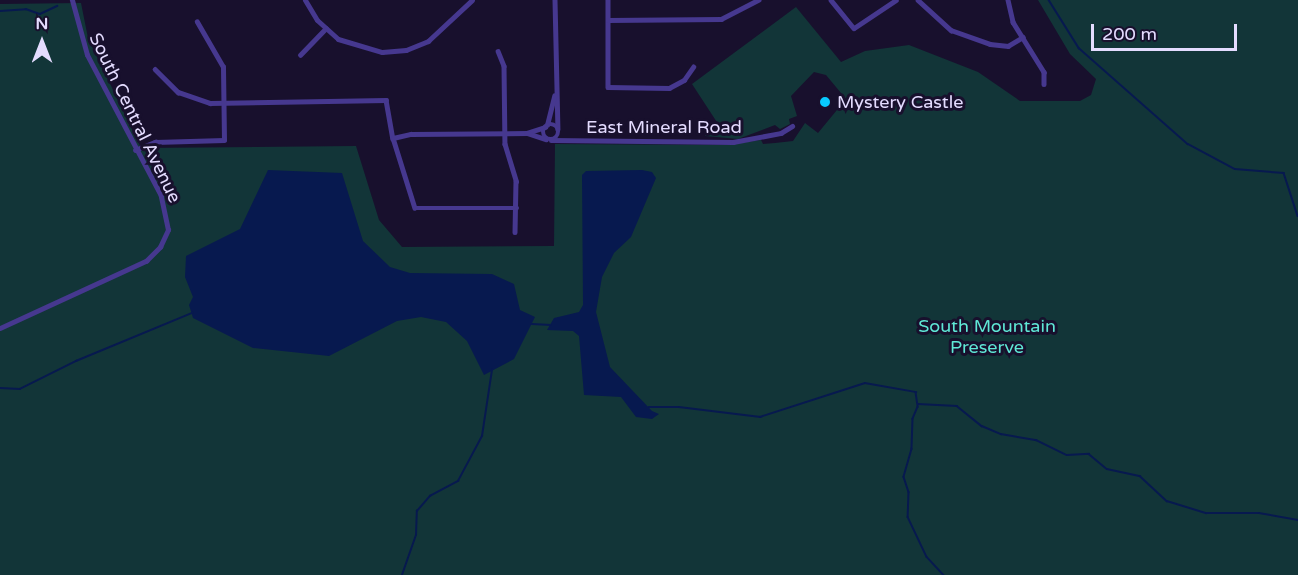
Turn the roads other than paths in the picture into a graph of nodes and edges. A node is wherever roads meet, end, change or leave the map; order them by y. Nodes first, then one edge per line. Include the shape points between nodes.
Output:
1 (72, 0) edge
2 (305, 0) edge
3 (472, 0) edge
4 (555, 0) edge
5 (608, 0) edge
6 (758, 0) edge
7 (831, 0) edge
8 (896, 0) edge
9 (918, 0) edge
10 (1008, 0) edge
11 (608, 20) junction
12 (197, 22) dead end
13 (326, 28) junction
14 (1023, 37) junction
15 (498, 51) dead end
16 (300, 55) dead end
17 (693, 67) dead end
18 (156, 69) dead end
19 (1044, 84) dead end
20 (555, 93) junction
21 (225, 103) junction
22 (546, 126) junction
23 (792, 126) dead end
24 (558, 132) junction
25 (505, 133) junction
26 (527, 133) junction
27 (393, 138) junction
28 (548, 139) junction
29 (570, 141) junction
30 (135, 150) junction
31 (517, 208) junction
32 (515, 232) dead end
33 (0, 328) edge

1 - 30 street, South Central Avenue via 87,55
2 - 13 street
3 - 13 street via 428,41 397,52 366,51 338,39
4 - 20 street
5 - 11 street
6 - 11 street via 721,19
7 - 8 street via 854,28
9 - 14 street via 951,30 990,44 1008,46
10 - 14 street via 1013,22
11 - 17 street via 608,87 669,88 684,80
12 - 21 street via 220,58
13 - 16 street
14 - 19 street via 1044,72
15 - 25 street via 504,66
18 - 21 street via 178,92 203,101
20 - 22 street
20 - 24 street
21 - 27 street via 386,100
21 - 30 street via 224,140 155,142
22 - 24 street, East Mineral Road
22 - 26 street, East Mineral Road
22 - 28 street
23 - 29 street, East Mineral Road via 747,141
24 - 28 street
24 - 29 street, East Mineral Road
25 - 26 street, East Mineral Road
25 - 27 street, East Mineral Road via 411,134
25 - 31 street via 516,182
26 - 28 street, East Mineral Road
27 - 31 street via 415,208
28 - 29 street, East Mineral Road
30 - 33 street, South Central Avenue via 167,213 168,230 160,247 146,261
31 - 32 street

